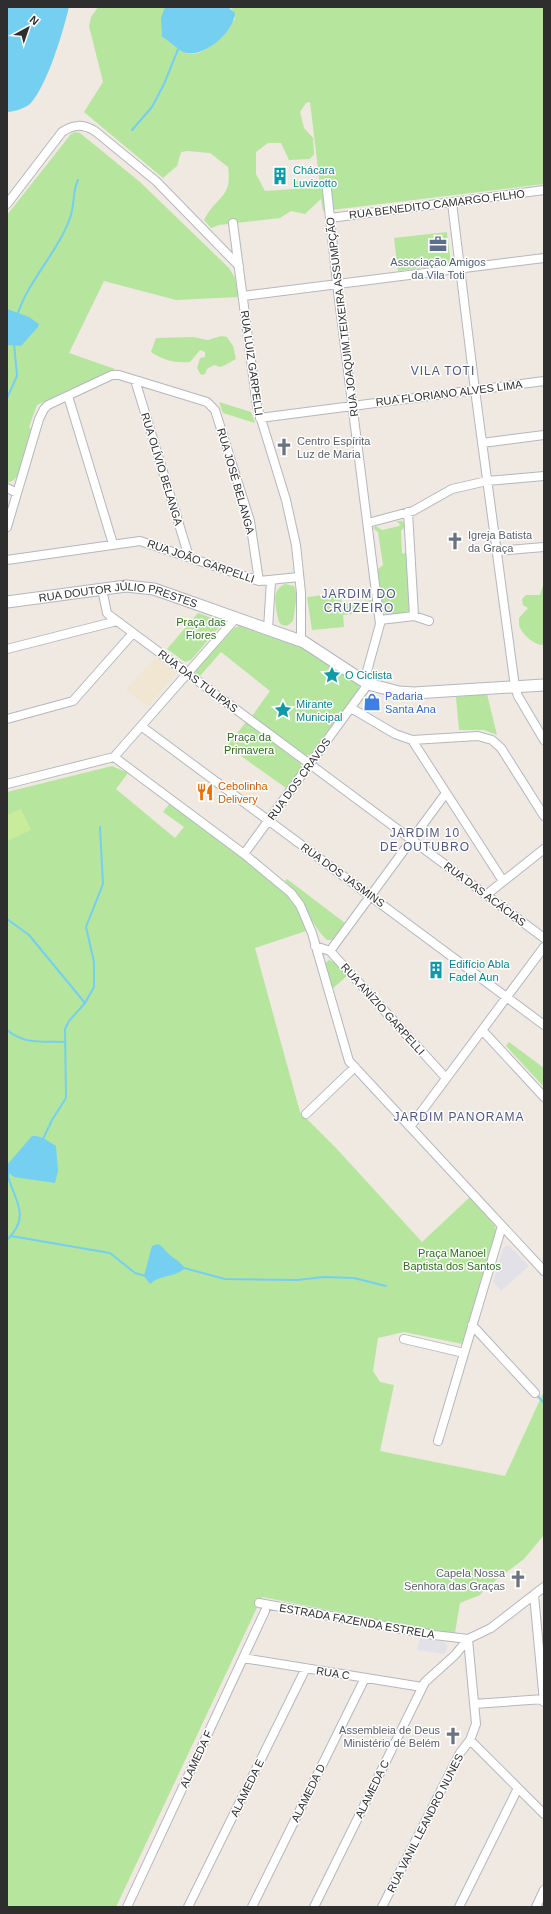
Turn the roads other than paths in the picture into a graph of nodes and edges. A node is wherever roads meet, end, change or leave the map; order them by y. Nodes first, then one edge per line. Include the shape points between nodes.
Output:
1 (327, 190) dead end
2 (544, 190) edge
3 (452, 203) junction
4 (7, 204) edge
5 (330, 218) junction
6 (233, 223) dead end
7 (544, 258) edge
8 (239, 266) junction
9 (460, 269) junction
10 (337, 284) junction
11 (243, 296) junction
12 (135, 380) junction
13 (544, 381) edge
14 (475, 390) junction
15 (68, 396) junction
16 (352, 406) junction
17 (260, 418) junction
18 (544, 434) edge
19 (482, 443) junction
20 (544, 476) edge
21 (487, 481) junction
22 (7, 488) edge
23 (17, 492) junction
24 (408, 512) junction
25 (368, 523) junction
26 (7, 527) edge
27 (113, 544) junction
28 (544, 547) edge
29 (497, 551) junction
30 (189, 557) junction
31 (7, 560) edge
32 (299, 577) junction
33 (259, 581) junction
34 (271, 581) junction
35 (102, 589) junction
36 (7, 602) edge
37 (107, 613) junction
38 (414, 616) junction
39 (236, 618) junction
40 (380, 620) junction
41 (117, 621) junction
42 (429, 621) dead end
43 (103, 625) junction
44 (268, 629) junction
45 (133, 633) junction
46 (301, 641) junction
47 (7, 649) edge
48 (187, 673) junction
49 (366, 683) junction
50 (544, 685) edge
51 (515, 686) junction
52 (351, 708) junction
53 (7, 719) edge
54 (141, 726) junction
55 (412, 740) junction
56 (544, 740) edge
57 (114, 757) junction
58 (310, 764) junction
59 (7, 784) edge
60 (446, 793) junction
61 (544, 816) edge
62 (268, 820) junction
63 (412, 840) junction
64 (544, 849) edge
65 (244, 854) junction
66 (503, 881) junction
67 (486, 895) junction
68 (371, 896) junction
69 (544, 938) edge
70 (315, 946) junction
71 (544, 947) edge
72 (330, 951) junction
73 (507, 997) junction
74 (544, 1024) edge
75 (482, 1030) junction
76 (355, 1067) junction
77 (446, 1078) junction
78 (544, 1097) edge
79 (306, 1114) dead end
80 (410, 1127) junction
81 (502, 1226) junction
82 (544, 1271) edge
83 (472, 1325) junction
84 (404, 1338) dead end
85 (464, 1353) junction
86 (536, 1393) dead end
87 (438, 1441) dead end
88 (544, 1587) edge
89 (534, 1595) junction
90 (259, 1604) dead end
91 (265, 1611) dead end
92 (468, 1639) junction
93 (243, 1658) junction
94 (306, 1668) junction
95 (365, 1678) junction
96 (422, 1687) junction
97 (544, 1699) edge
98 (544, 1702) edge
99 (474, 1704) junction
100 (470, 1740) junction
101 (518, 1788) junction
102 (544, 1814) edge
103 (544, 1890) edge
104 (126, 1907) edge
105 (188, 1907) edge
106 (252, 1907) edge
107 (314, 1907) edge
108 (382, 1907) edge
109 (459, 1907) edge
110 (536, 1907) edge

1 - 5 street, RUA JOAQUIM TEIXEIRA ASSUMPÇÃO
2 - 3 street, RUA BENEDITO CAMARGO FILHO
3 - 5 street, RUA BENEDITO CAMARGO FILHO
3 - 9 street
4 - 8 street via 62,132 69,127 87,126 147,173
5 - 10 street, RUA JOAQUIM TEIXEIRA ASSUMPÇÃO
6 - 8 street, RUA LUIZ GARPELLI
7 - 9 street
8 - 11 street, RUA LUIZ GARPELLI
9 - 10 street
9 - 14 street
10 - 11 street
10 - 16 street, RUA JOAQUIM TEIXEIRA ASSUMPÇÃO
11 - 17 street, RUA LUIZ GARPELLI
12 - 15 street via 112,375
12 - 30 street, RUA OLÍVIO BELANGA
12 - 33 street, RUA JOSÉ BELANGA via 212,405 250,521
13 - 14 street, RUA FLORIANO ALVES LIMA
14 - 16 street, RUA FLORIANO ALVES LIMA
14 - 19 street
15 - 23 street via 48,405 40,414
15 - 27 street
16 - 17 street, RUA FLORIANO ALVES LIMA
16 - 25 street, RUA JOAQUIM TEIXEIRA ASSUMPÇÃO
17 - 32 street, RUA LUIZ GARPELLI via 289,514 296,545
18 - 19 street
19 - 21 street
20 - 21 street
21 - 24 street via 450,490
21 - 29 street
22 - 23 street
23 - 26 street
24 - 25 street
24 - 38 street
25 - 40 street, RUA JOAQUIM TEIXEIRA ASSUMPÇÃO
27 - 30 street, RUA JOÃO GARPELLI via 148,542
27 - 31 street, RUA JOÃO GARPELLI
28 - 29 street
29 - 51 street
30 - 33 street, RUA JOÃO GARPELLI
32 - 34 street, RUA JOÃO GARPELLI
32 - 46 street, RUA LUIZ GARPELLI
33 - 34 street, RUA JOÃO GARPELLI
34 - 44 street
35 - 36 street, RUA DOUTOR JÚLIO PRESTES
35 - 37 street
35 - 39 street, RUA DOUTOR JÚLIO PRESTES via 126,586 154,589
37 - 41 street, RUA DAS TULIPAS
37 - 43 street
38 - 40 street
38 - 42 street
39 - 44 street, RUA DOUTOR JÚLIO PRESTES
39 - 48 street
40 - 49 street, RUA JOAQUIM TEIXEIRA ASSUMPÇÃO via 380,631
41 - 43 street
41 - 45 street, RUA DAS TULIPAS
43 - 47 street
44 - 46 street, RUA DOUTOR JÚLIO PRESTES
45 - 48 street, RUA DAS TULIPAS
45 - 53 street via 73,701
46 - 49 street, RUA DOUTOR JÚLIO PRESTES
48 - 54 street
48 - 58 street, RUA DAS TULIPAS
49 - 51 street, RUA DOUTOR JÚLIO PRESTES via 399,692 414,693
49 - 52 street, RUA DOS CRAVOS
50 - 51 street, RUA DOUTOR JÚLIO PRESTES
51 - 56 street via 518,696
52 - 55 street via 395,734
52 - 58 street, RUA DOS CRAVOS
54 - 57 street
54 - 62 street, RUA DOS JASMINS
55 - 60 street
55 - 61 street via 478,736 492,740 501,748
57 - 59 street
57 - 65 street
58 - 62 street, RUA DOS CRAVOS
58 - 63 street, RUA DAS ACÁCIAS
60 - 63 street
60 - 66 street
62 - 65 street, RUA DOS CRAVOS
62 - 68 street, RUA DOS JASMINS
63 - 67 street, RUA DAS ACÁCIAS
63 - 68 street
64 - 66 street
65 - 70 street via 291,893 304,913
66 - 67 street
67 - 69 street, RUA DAS ACÁCIAS
68 - 72 street
68 - 73 street, RUA DOS JASMINS
70 - 72 street, RUA ANÍZIO GARPELLI
70 - 76 street via 346,1053
71 - 73 street
72 - 77 street, RUA ANÍZIO GARPELLI
73 - 74 street, RUA DOS JASMINS
73 - 75 street
75 - 77 street
75 - 78 street
76 - 79 street
76 - 80 street
77 - 80 street
80 - 81 street
81 - 82 street
81 - 83 street
83 - 85 street
83 - 86 street
84 - 85 street
85 - 87 street
88 - 89 street
89 - 92 street via 491,1628
89 - 97 street
90 - 92 street, ESTRADA FAZENDA ESTRELA
91 - 93 street, ALAMEDA F
92 - 96 street, ALAMEDA C
92 - 99 street, RUA VANIL LEANDRO NUNES
93 - 94 street, RUA C
93 - 104 street, ALAMEDA F
94 - 95 street, RUA C
94 - 105 street, ALAMEDA E
95 - 96 street, RUA C
95 - 106 street, ALAMEDA D
96 - 107 street, ALAMEDA C
97 - 98 street
97 - 99 street
99 - 100 street, RUA VANIL LEANDRO NUNES via 476,1724
100 - 101 street
100 - 108 street, RUA VANIL LEANDRO NUNES via 460,1753
101 - 102 street
101 - 109 street
103 - 110 street

